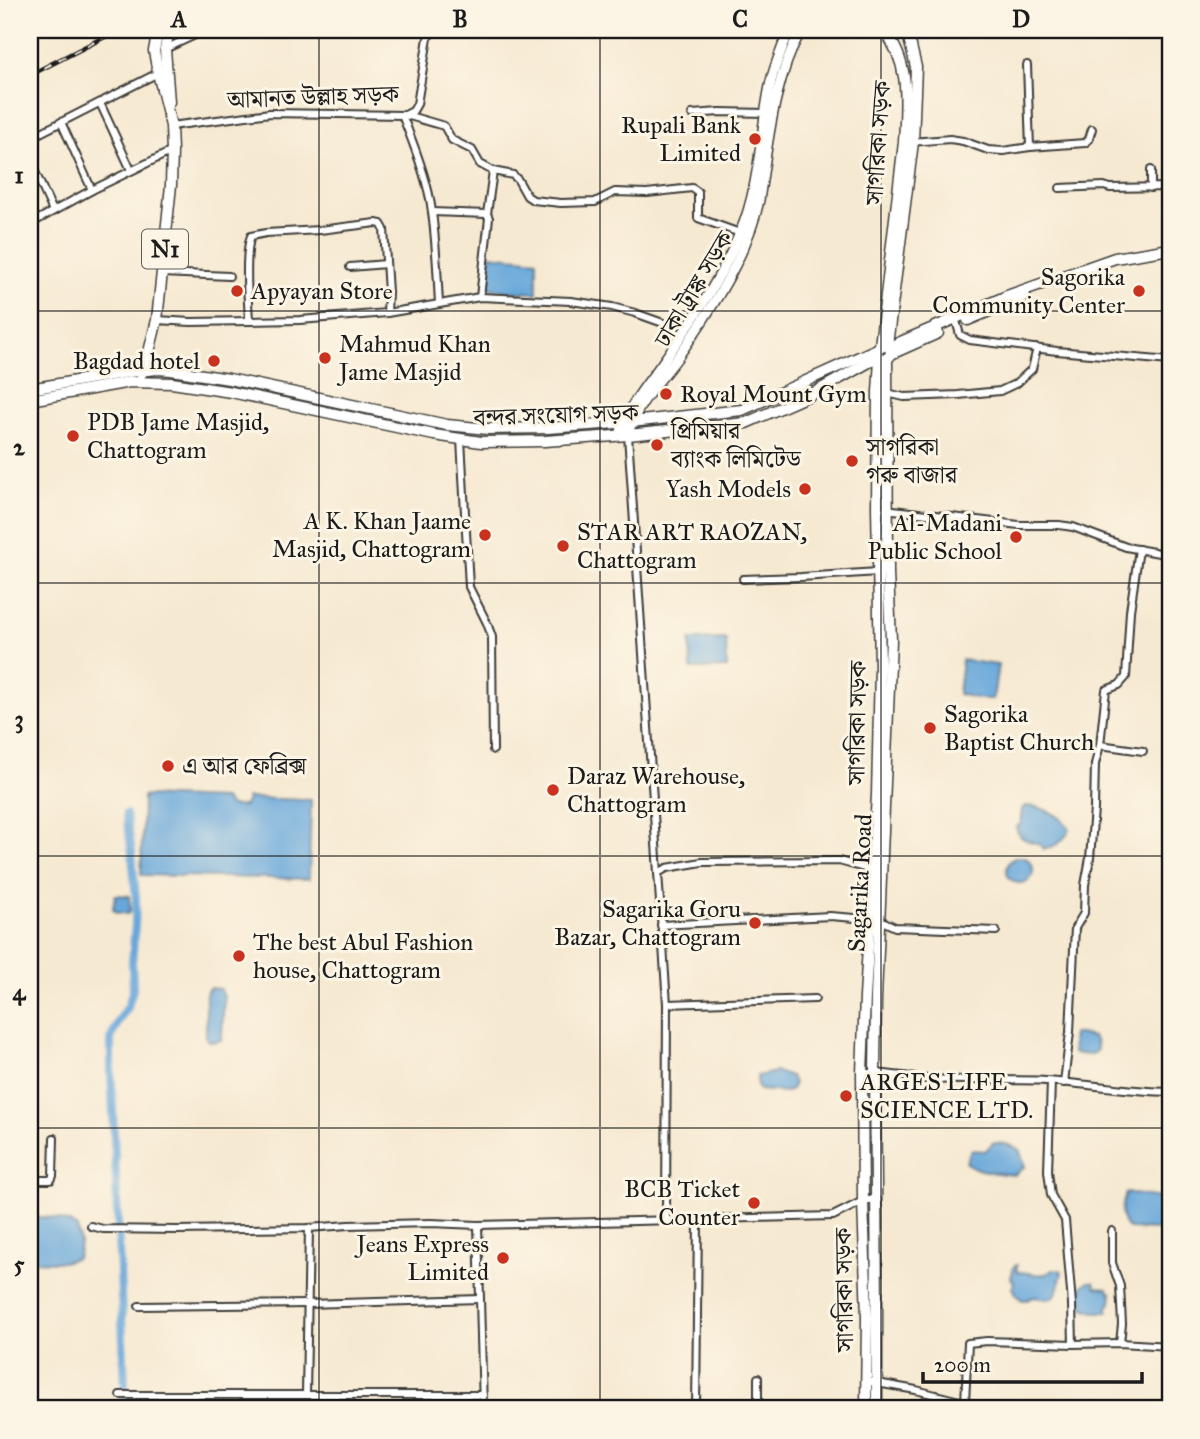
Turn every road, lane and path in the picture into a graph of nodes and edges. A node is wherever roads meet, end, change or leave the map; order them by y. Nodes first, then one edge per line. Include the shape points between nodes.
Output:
1 (158, 30) edge
2 (169, 30) edge
3 (206, 30) edge
4 (435, 30) edge
5 (478, 30) edge
6 (545, 30) edge
7 (801, 30) edge
8 (884, 30) edge
9 (907, 30) edge
10 (788, 34) edge
11 (165, 49) junction
12 (1027, 65) dead end
13 (158, 73) junction
14 (100, 103) junction
15 (766, 113) junction
16 (692, 114) dead end
17 (168, 115) junction
18 (403, 115) junction
19 (61, 122) junction
20 (171, 126) junction
21 (1092, 129) dead end
22 (30, 138) edge
23 (908, 142) junction
24 (1030, 147) junction
25 (172, 151) junction
26 (30, 160) edge
27 (131, 170) junction
28 (1151, 170) dead end
29 (493, 171) junction
30 (1170, 187) edge
31 (1060, 188) dead end
32 (1152, 188) junction
33 (92, 190) junction
34 (53, 211) junction
35 (432, 212) junction
36 (487, 214) junction
37 (30, 223) edge
38 (740, 233) junction
39 (1170, 249) edge
40 (1170, 255) edge
41 (386, 264) junction
42 (351, 267) dead end
43 (162, 273) junction
44 (229, 276) dead end
45 (480, 297) junction
46 (439, 303) junction
47 (387, 313) junction
48 (157, 320) junction
49 (249, 320) junction
50 (957, 324) junction
51 (681, 335) junction
52 (1037, 348) junction
53 (884, 352) junction
54 (1170, 361) edge
55 (141, 376) junction
56 (30, 389) edge
57 (883, 393) junction
58 (30, 400) edge
59 (627, 422) junction
60 (624, 435) junction
61 (461, 439) junction
62 (877, 507) junction
63 (888, 509) junction
64 (1139, 549) junction
65 (1170, 555) edge
66 (878, 572) junction
67 (743, 579) dead end
68 (879, 639) junction
69 (891, 640) junction
70 (1100, 745) junction
71 (493, 750) dead end
72 (1143, 751) dead end
73 (872, 870) junction
74 (658, 873) junction
75 (875, 920) junction
76 (661, 925) junction
77 (996, 931) dead end
78 (815, 999) dead end
79 (667, 1004) junction
80 (862, 1073) junction
81 (875, 1073) junction
82 (1051, 1082) junction
83 (1064, 1083) junction
84 (1170, 1092) edge
85 (54, 1138) dead end
86 (30, 1180) edge
87 (875, 1199) junction
88 (863, 1201) junction
89 (698, 1220) junction
90 (666, 1221) junction
91 (478, 1225) junction
92 (90, 1226) dead end
93 (309, 1228) junction
94 (1112, 1231) dead end
95 (480, 1299) junction
96 (307, 1304) junction
97 (139, 1306) dead end
98 (1120, 1343) junction
99 (1073, 1344) junction
100 (1170, 1346) edge
101 (758, 1378) dead end
102 (866, 1381) junction
103 (878, 1382) junction
104 (306, 1394) junction
105 (120, 1395) dead end
106 (483, 1395) junction
107 (965, 1402) junction
108 (979, 1407) edge
109 (483, 1409) edge
110 (695, 1409) edge
111 (758, 1409) edge
112 (866, 1409) edge
113 (877, 1409) edge
114 (990, 1409) edge

1 - 13 main road, N1 via 154,51
2 - 11 main road, N1
3 - 11 street
4 - 18 street, আমানত উল্লাহ সড়ক via 428,38 417,104
5 - 6 street
7 - 10 main road, ঢাকা ট্রাঙ্ক সড়ক
8 - 23 main road, সাগরিকা সড়ক via 898,52 906,82
9 - 23 main road, সাগরিকা সড়ক via 916,67
10 - 15 main road, ঢাকা ট্রাঙ্ক সড়ক via 770,84
10 - 59 main road, ঢাকা ট্রাঙ্ক সড়ক via 758,207 748,237 714,301
11 - 17 main road, N1
12 - 24 street
13 - 14 street
13 - 17 main road, N1
14 - 19 street
14 - 27 street
15 - 16 street
15 - 38 main road, ঢাকা ট্রাঙ্ক সড়ক via 751,200
17 - 20 main road, N1
18 - 20 street, আমানত উল্লাহ সড়ক via 270,113
18 - 29 street via 444,126 452,140 472,150 480,164
18 - 35 street
19 - 22 street
19 - 33 street
20 - 25 main road, N1
21 - 24 street via 1085,143
23 - 24 street via 950,139 1003,151
23 - 53 main road, সাগরিকা সড়ক
25 - 27 street
25 - 43 main road, N1
26 - 34 street
27 - 33 street
28 - 32 street
29 - 36 street
29 - 38 street via 513,175 533,200 561,203 596,202 615,192 692,188 698,191 698,218
30 - 32 street
31 - 32 street
33 - 34 street
34 - 37 street
35 - 36 street
35 - 46 street
36 - 45 street
38 - 51 main road, ঢাকা ট্রাঙ্ক সড়ক
39 - 53 main road, বন্দর সংযোগ সড়ক via 1115,258 1007,296
40 - 50 main road, বন্দর সংযোগ সড়ক via 1127,261
41 - 42 street
41 - 47 street
41 - 49 street via 381,224 253,235 248,241
43 - 44 street
43 - 48 main road, N1
45 - 46 street
45 - 51 street via 612,307 663,323
46 - 47 street
47 - 49 street
48 - 49 street
48 - 55 main road, N1
50 - 52 street via 960,335 970,340
50 - 53 main road, বন্দর সংযোগ সড়ক
51 - 59 main road, ঢাকা ট্রাঙ্ক সড়ক via 643,387
52 - 54 street
52 - 57 street via 1032,369 1000,391 904,397
53 - 57 main road, সাগরিকা সড়ক
53 - 59 main road, বন্দর সংযোগ সড়ক via 742,410
53 - 60 main road, বন্দর সংযোগ সড়ক via 811,394 746,423
55 - 56 main road
55 - 58 main road via 130,382
55 - 59 main road, বন্দর সংযোগ সড়ক via 171,370 447,425 488,429
55 - 61 main road, বন্দর সংযোগ সড়ক
57 - 62 main road, সাগরিকা সড়ক
57 - 63 main road, Sagarika Road
59 - 60 main road, ঢাকা ট্রাঙ্ক সড়ক
60 - 61 main road, বন্দর সংযোগ সড়ক via 544,441
60 - 74 street
61 - 71 street via 469,587 492,637
62 - 63 street
62 - 66 main road, সাগরিকা সড়ক
63 - 64 street via 1007,524 1066,526
63 - 69 main road, Sagarika Road
64 - 65 street
64 - 70 street via 1126,677 1106,690
66 - 67 street
66 - 68 main road, সাগরিকা সড়ক
68 - 69 main road
68 - 73 main road, সাগরিকা সড়ক
69 - 75 main road, Sagarika Road
70 - 72 street
70 - 83 street via 1084,913 1075,928
73 - 74 street via 839,861 702,862
73 - 75 main road, সাগরিকা সড়ক
74 - 76 street
75 - 76 street via 830,916
75 - 77 street via 895,927
75 - 80 main road, সাগরিকা সড়ক
75 - 81 main road, Sagarika Road
76 - 79 street
78 - 79 street
79 - 90 street
80 - 81 street
80 - 88 main road, সাগরিকা সড়ক
81 - 82 street
81 - 87 main road, Sagarika Road
82 - 83 street
82 - 99 street via 1048,1171 1051,1195 1065,1220
83 - 84 street
85 - 86 street via 51,1180
87 - 88 street
87 - 103 main road, Sagarika Road
88 - 89 street via 833,1216
88 - 102 main road, সাগরিকা সড়ক
89 - 90 street
89 - 110 street
90 - 91 street
91 - 93 street
91 - 95 street
92 - 93 street
93 - 96 street
94 - 98 street via 1112,1263 1120,1286
95 - 96 street
95 - 106 street
96 - 97 street
96 - 104 street
98 - 99 street
98 - 100 street
99 - 107 street via 968,1343
101 - 111 street
102 - 103 street
102 - 112 main road
103 - 107 street
103 - 113 main road, Sagarika Road
104 - 105 street
104 - 106 street
106 - 109 street
107 - 108 street
108 - 114 street

